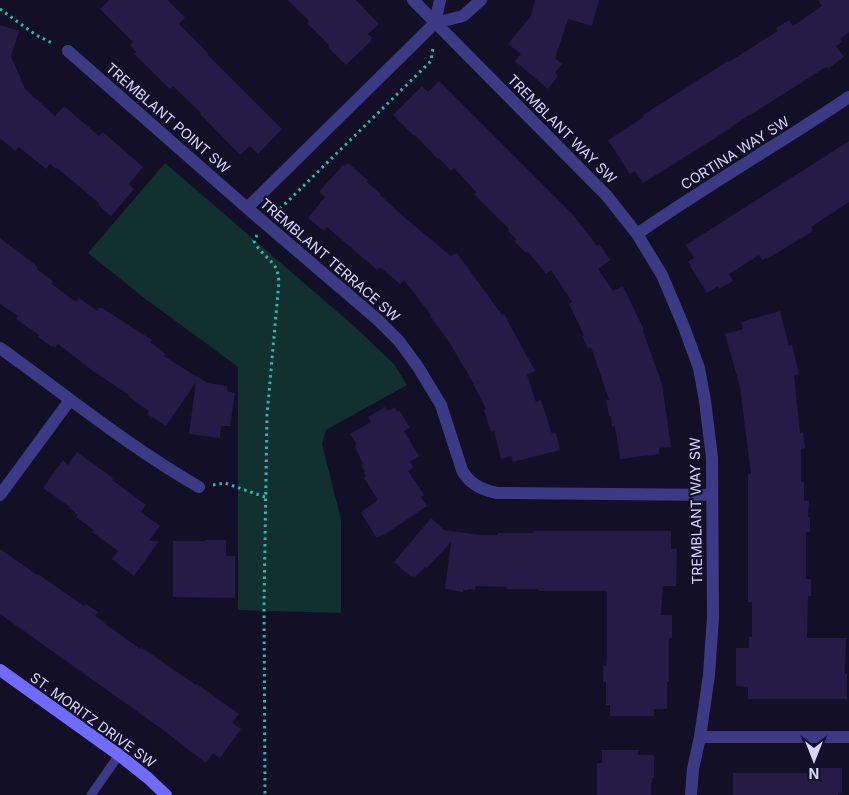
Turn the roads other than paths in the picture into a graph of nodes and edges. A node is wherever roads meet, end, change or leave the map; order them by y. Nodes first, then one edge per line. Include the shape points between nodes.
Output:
1 (413, 0) edge
2 (440, 0) edge
3 (481, 0) edge
4 (435, 22) junction
5 (68, 51) road end
6 (849, 96) edge
7 (247, 208) junction
8 (637, 234) junction
9 (0, 348) edge
10 (70, 400) junction
11 (199, 487) road end
12 (0, 495) edge
13 (712, 495) junction
14 (0, 670) edge
15 (700, 737) junction
16 (849, 737) edge
17 (119, 755) junction
18 (91, 795) edge
19 (166, 795) edge
20 (691, 795) edge

1 - 4 street, TREMBLANT WAY SW
2 - 4 street
3 - 4 street via 463,16
4 - 7 street, TREMBLANT TERRACE SW
4 - 8 street, TREMBLANT WAY SW via 607,196
5 - 7 street, TREMBLANT POINT SW
6 - 8 street, CORTINA WAY SW
7 - 13 street, TREMBLANT TERRACE SW via 399,341 441,406 462,470 473,484 497,493
8 - 13 street, TREMBLANT WAY SW via 662,276 699,368 712,458
9 - 10 street
10 - 11 street
10 - 12 street
13 - 15 street, TREMBLANT WAY SW via 713,617
14 - 17 street, ST. MORITZ DRIVE SW
15 - 16 street
15 - 20 street, TREMBLANT WAY SW
17 - 18 lane
17 - 19 street, ST. MORITZ DRIVE SW

